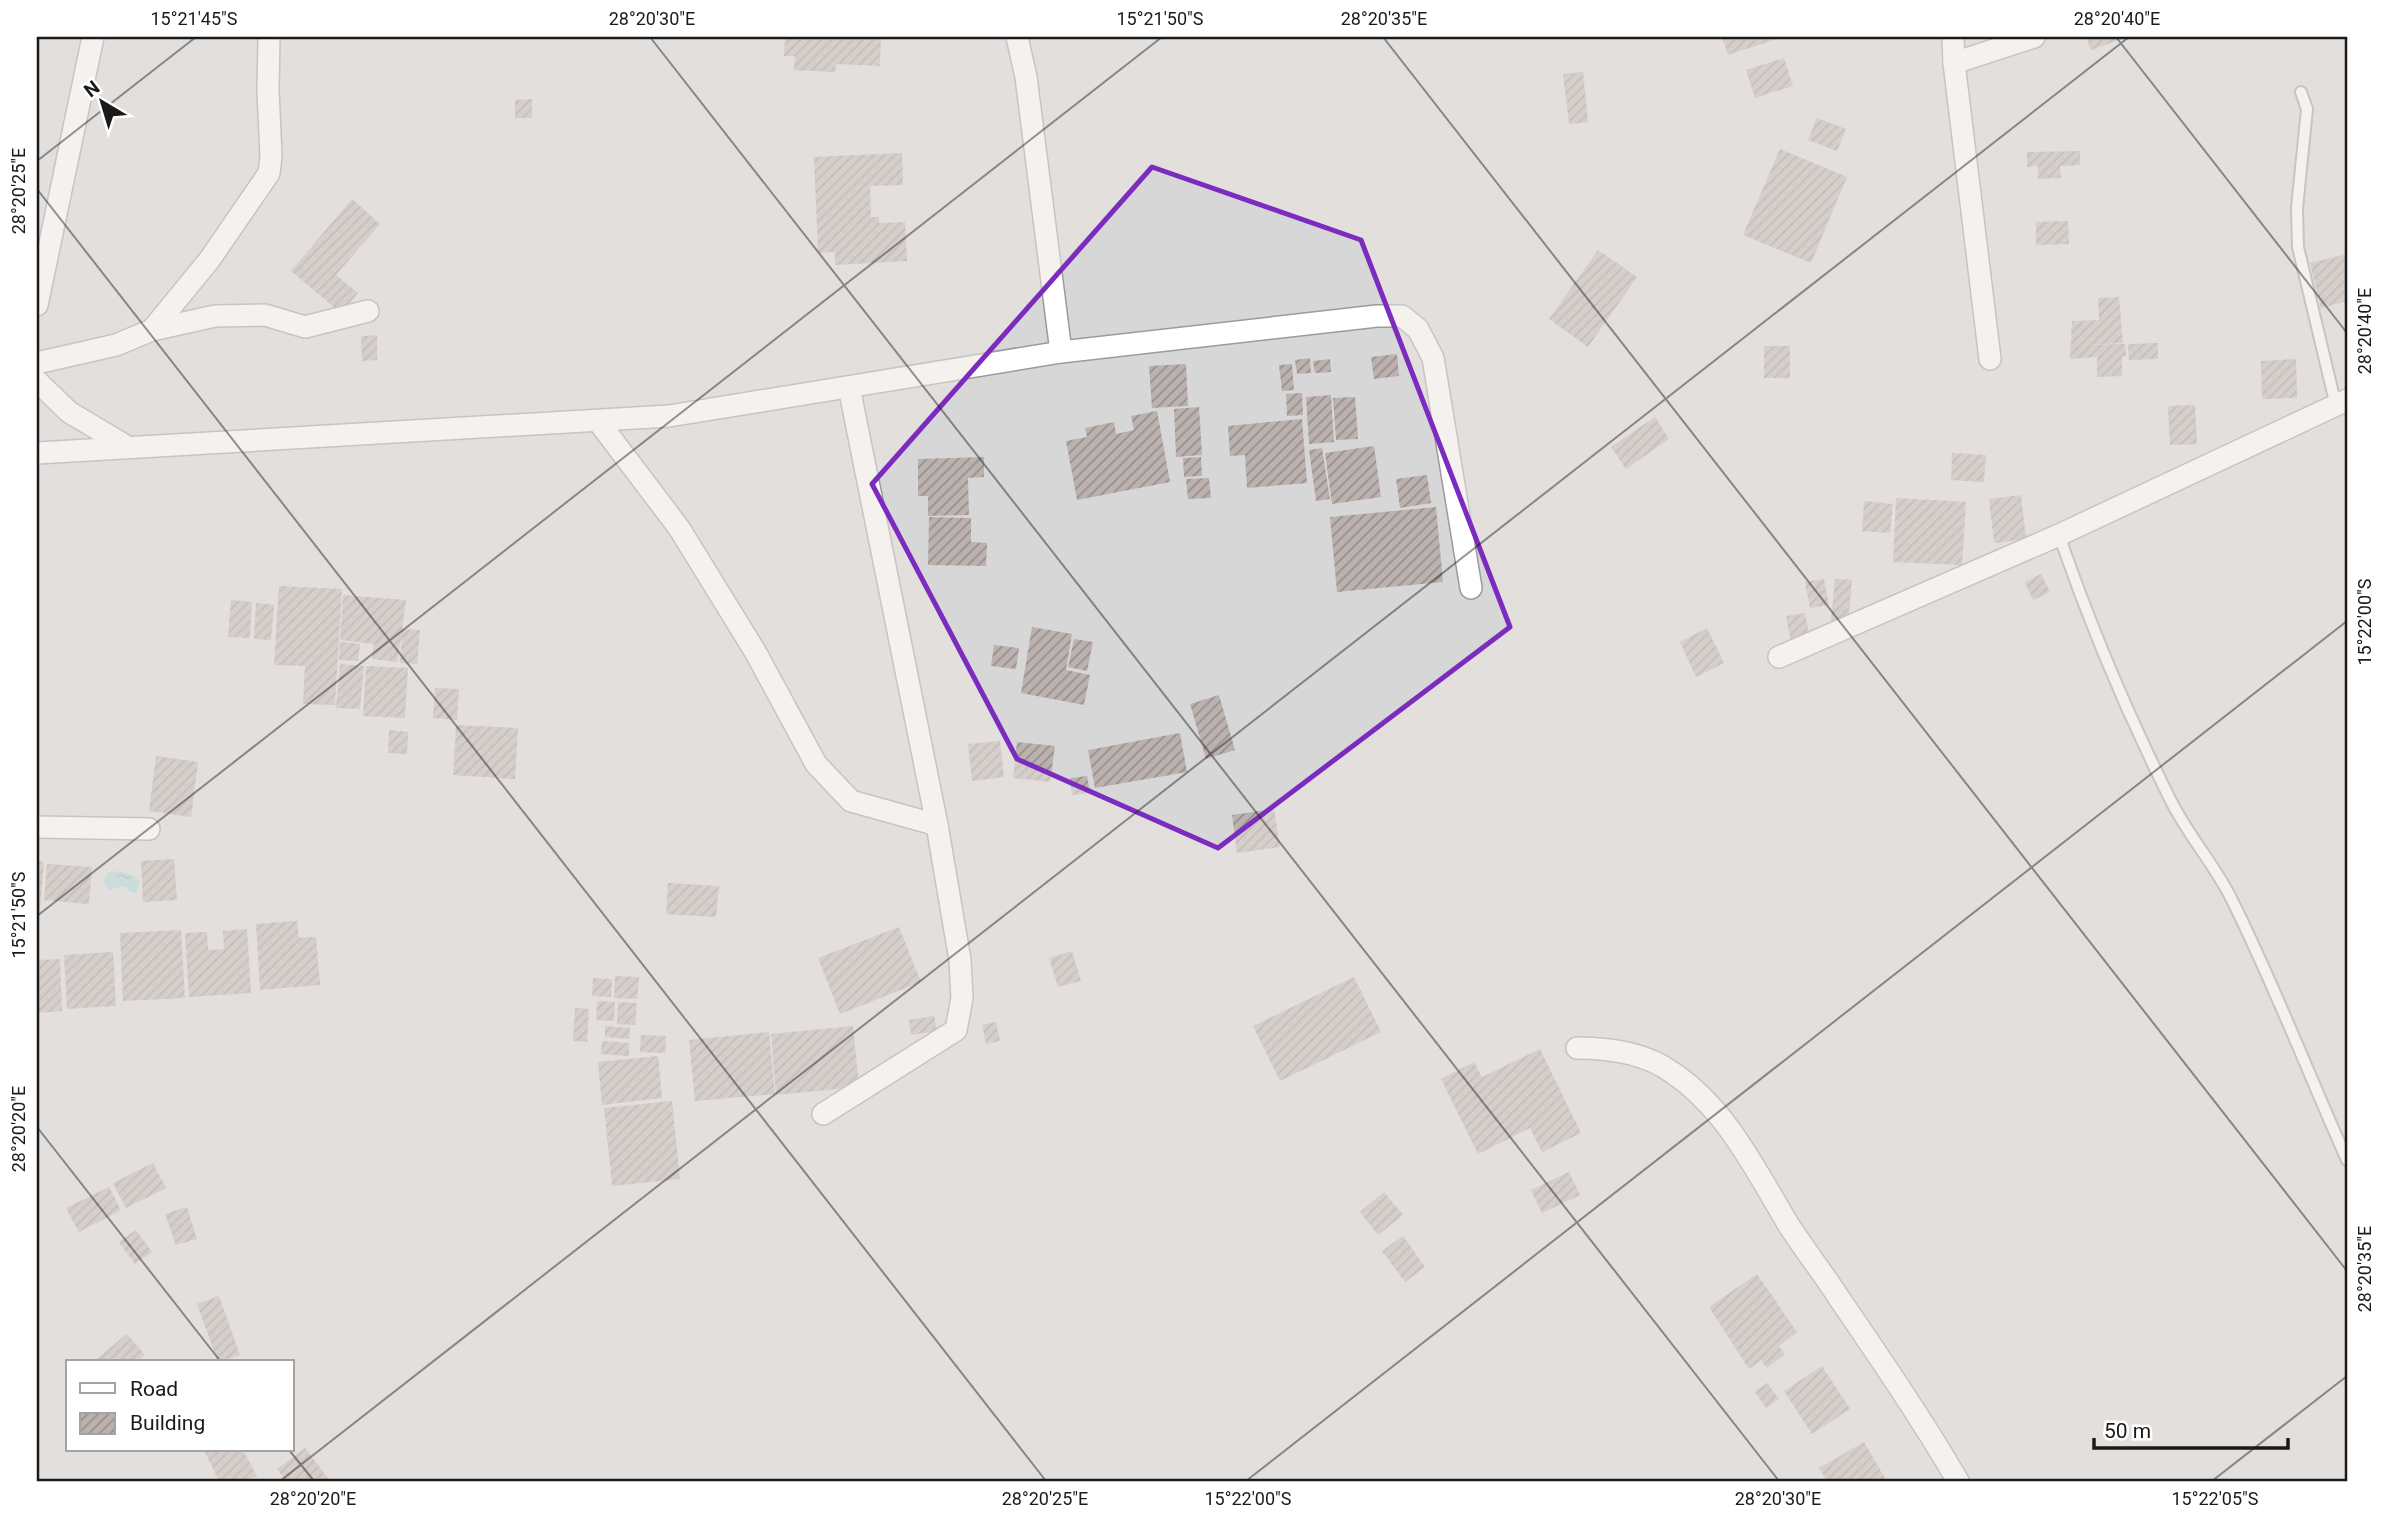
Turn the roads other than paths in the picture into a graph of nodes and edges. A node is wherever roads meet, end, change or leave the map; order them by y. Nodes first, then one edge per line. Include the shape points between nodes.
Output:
1 (93, 37) edge
2 (269, 37) edge
3 (1017, 37) edge
4 (1953, 37) edge
5 (2034, 37) edge
6 (1954, 63) junction
7 (2301, 92) dead end
8 (42, 263) edge
9 (37, 305) edge
10 (368, 311) dead end
11 (152, 330) junction
12 (1061, 352) junction
13 (1990, 359) dead end
14 (37, 363) edge
15 (37, 381) edge
16 (849, 387) junction
17 (2342, 403) edge
18 (598, 421) junction
19 (126, 446) junction
20 (37, 453) edge
21 (2059, 535) junction
22 (1471, 588) dead end
23 (1779, 657) dead end
24 (937, 825) junction
25 (37, 827) edge
26 (149, 830) dead end
27 (1577, 1048) dead end
28 (823, 1114) dead end
29 (2347, 1160) edge
30 (1958, 1481) edge

1 - 8 street
2 - 11 street via 269,173 210,259
3 - 12 street
4 - 6 street
5 - 6 street
6 - 13 street
7 - 17 lane via 2308,109 2297,208 2298,247
8 - 9 street
10 - 11 street via 305,327 253,315 215,316
11 - 14 street via 116,345
12 - 16 street
12 - 22 street via 1402,316 1418,329 1433,358
15 - 19 street via 69,412
16 - 18 street via 668,416
16 - 24 street
17 - 21 street
18 - 19 street
18 - 24 street via 679,528 756,653 816,764 851,801
19 - 20 street
21 - 23 street
21 - 29 lane via 2115,681 2171,802 2229,894 2272,981
24 - 28 street via 960,960 962,998 956,1030
25 - 26 street
27 - 30 street via 1618,1051 1650,1060 1707,1100

